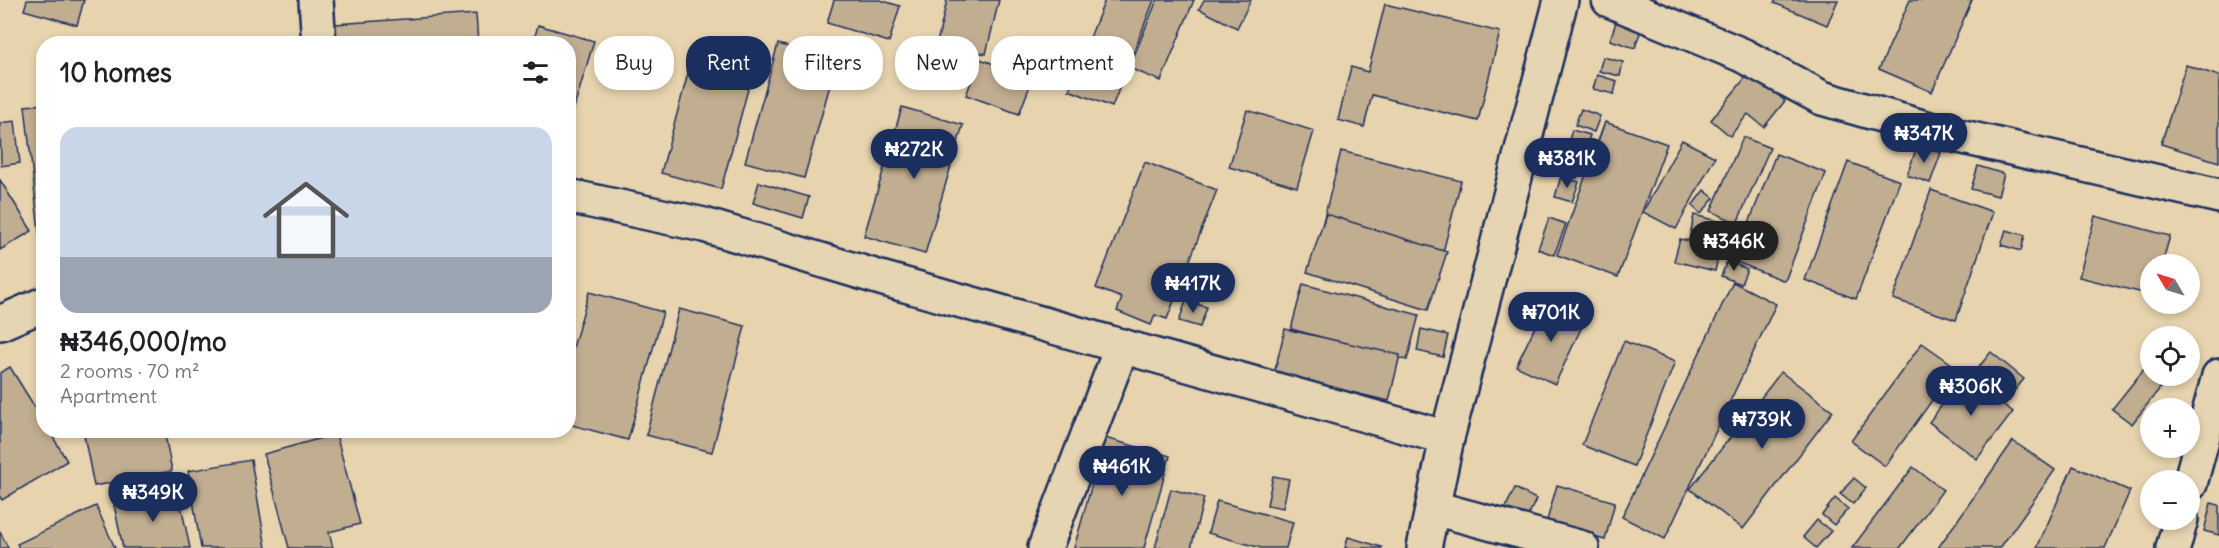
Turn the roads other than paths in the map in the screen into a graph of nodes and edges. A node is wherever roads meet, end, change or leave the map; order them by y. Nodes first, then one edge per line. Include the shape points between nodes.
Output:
1 (316, 0) edge
2 (1561, 0) edge
3 (1610, 0) edge
4 (318, 36) edge
5 (2219, 196) edge
6 (576, 198) edge
7 (36, 307) edge
8 (0, 323) edge
9 (1122, 346) junction
10 (2219, 376) edge
11 (1447, 438) junction
12 (2194, 470) edge
13 (1434, 508) junction
14 (2178, 530) edge
15 (1045, 548) edge
16 (1424, 548) edge
17 (1582, 548) edge
18 (2173, 548) edge

1 - 4 street
2 - 11 street
3 - 5 street via 1742,55 1822,98 1933,130
6 - 9 street via 704,225
7 - 8 street
9 - 11 street
9 - 15 street
10 - 12 street
11 - 13 street
13 - 16 street
13 - 17 street
14 - 18 street

